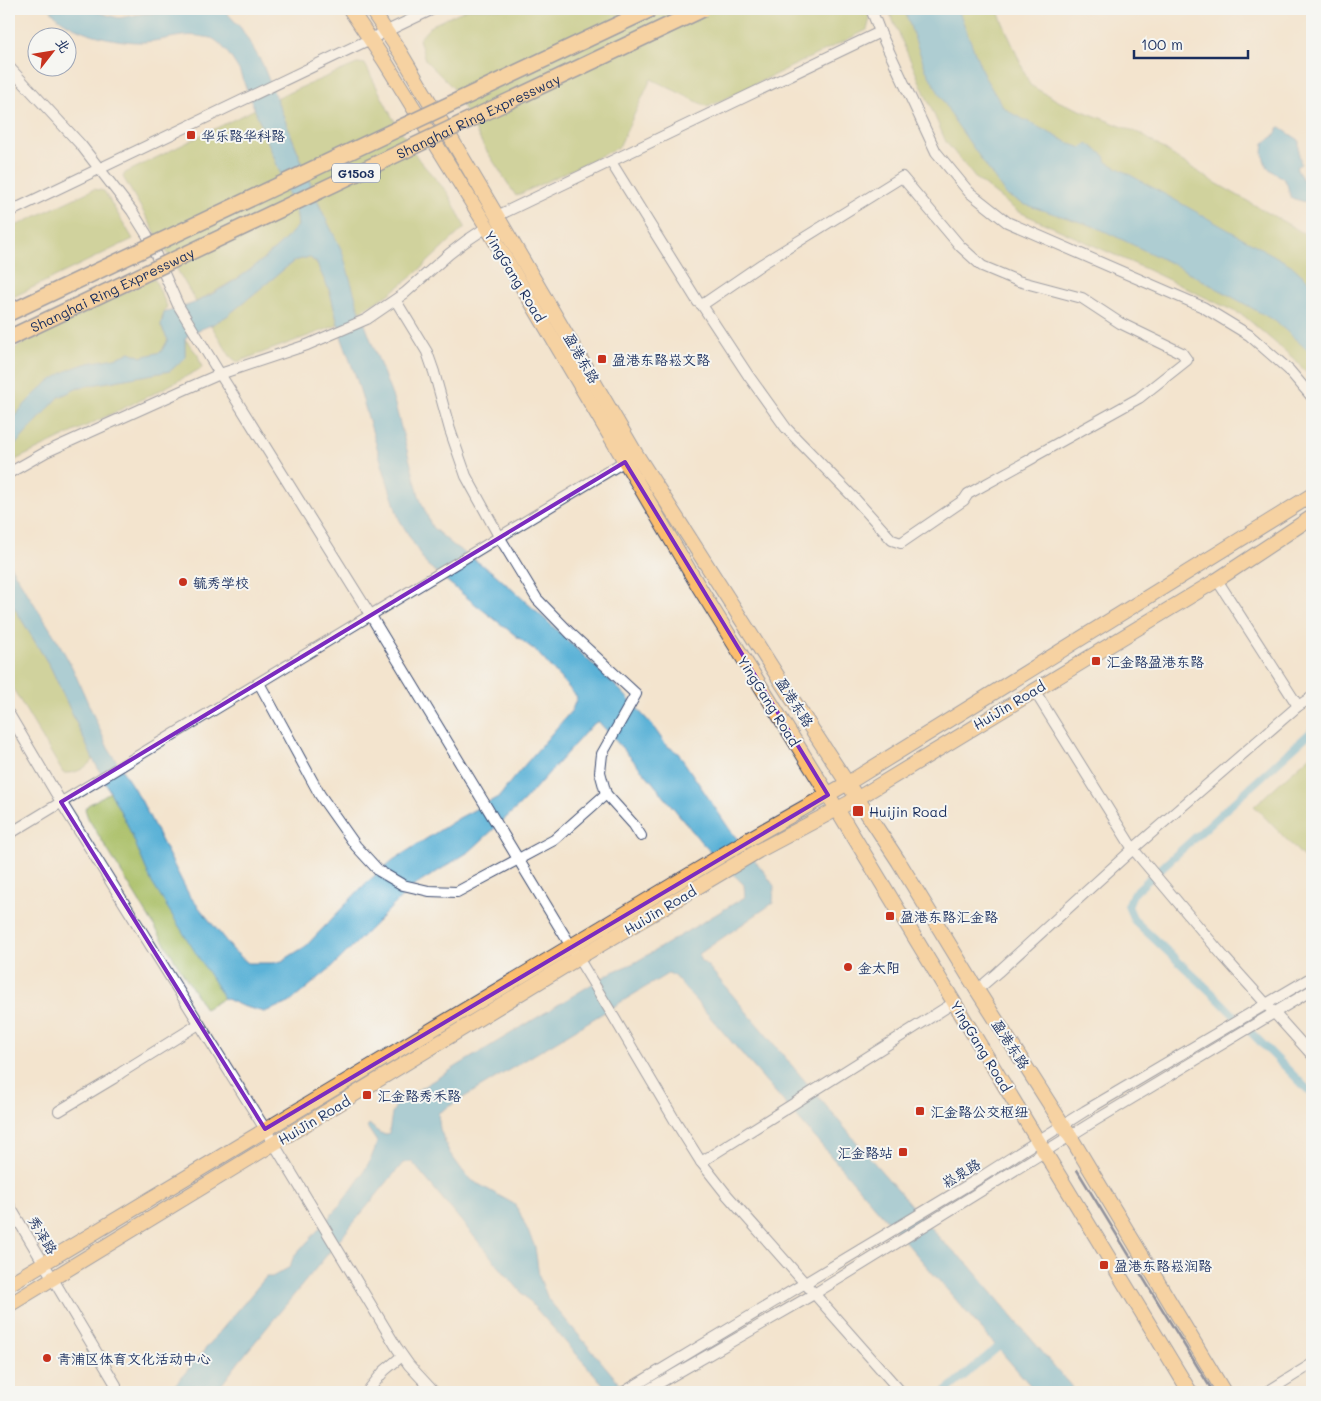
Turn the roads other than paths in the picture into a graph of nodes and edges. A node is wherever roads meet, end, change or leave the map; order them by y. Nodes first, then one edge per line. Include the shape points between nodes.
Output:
1 (350, 9) edge
2 (371, 9) edge
3 (433, 9) edge
4 (652, 9) edge
5 (703, 9) edge
6 (871, 9) edge
7 (386, 31) junction
8 (880, 32) junction
9 (370, 38) junction
10 (9, 67) edge
11 (611, 162) junction
12 (98, 169) junction
13 (9, 212) edge
14 (498, 216) junction
15 (487, 227) junction
16 (396, 300) junction
17 (702, 305) junction
18 (9, 313) edge
19 (9, 338) edge
20 (220, 374) junction
21 (1312, 397) edge
22 (636, 454) junction
23 (625, 462) junction
24 (9, 473) edge
25 (1312, 495) edge
26 (1312, 517) edge
27 (500, 537) junction
28 (1217, 580) junction
29 (371, 616) junction
30 (259, 683) junction
31 (1034, 690) junction
32 (1312, 697) edge
33 (1298, 706) junction
34 (9, 714) edge
35 (848, 783) junction
36 (606, 794) junction
37 (828, 795) junction
38 (858, 798) junction
39 (61, 802) junction
40 (837, 809) junction
41 (9, 834) edge
42 (641, 836) dead end
43 (1133, 850) junction
44 (518, 860) junction
45 (575, 953) junction
46 (1312, 977) edge
47 (977, 990) junction
48 (1312, 990) edge
49 (955, 1002) junction
50 (1266, 1004) junction
51 (1274, 1013) junction
52 (199, 1024) junction
53 (1312, 1055) edge
54 (60, 1111) dead end
55 (265, 1130) junction
56 (1067, 1131) junction
57 (274, 1144) junction
58 (1042, 1147) junction
59 (701, 1162) junction
60 (9, 1205) edge
61 (44, 1263) junction
62 (54, 1279) junction
63 (9, 1284) edge
64 (804, 1284) junction
65 (814, 1294) junction
66 (9, 1306) edge
67 (402, 1356) junction
68 (1312, 1364) edge
69 (116, 1385) dead end
70 (626, 1391) edge
71 (367, 1392) edge
72 (434, 1392) edge
73 (644, 1392) edge
74 (901, 1392) edge
75 (1190, 1392) edge
76 (1224, 1392) edge
77 (1267, 1392) edge

1 - 9 main road, YingGang Road
2 - 7 main road, 盈港东路
3 - 7 street
4 - 18 highway, Shanghai Ring Expressway / G1503, bridge
5 - 19 highway, Shanghai Ring Expressway / G1503, bridge
6 - 8 street
7 - 9 street
7 - 14 main road, 盈港东路
8 - 11 street
8 - 21 street via 936,152 969,192 1007,222 1203,307 1249,335 1289,370
9 - 12 street
9 - 15 main road, YingGang Road
10 - 12 street
11 - 14 street
11 - 17 street
12 - 13 street
12 - 20 street via 147,235 178,305
14 - 22 main road, 盈港东路
15 - 16 street via 449,254
15 - 23 main road, YingGang Road
16 - 20 street via 336,334
16 - 27 street via 427,352 466,476
17 - 17 street via 786,428 892,540 901,543 968,494 1139,398 1187,360 1182,354 1120,323 1082,298 1018,281 982,266 960,246 902,177
20 - 24 street via 46,452
20 - 29 street
22 - 23 street
22 - 35 main road, 盈港东路
23 - 27 street
23 - 37 main road, YingGang Road
25 - 35 main road, HuiJin Road
26 - 28 main road, HuiJin Road
27 - 29 street
27 - 36 street via 537,599 636,694 602,754 600,772
28 - 31 main road, HuiJin Road
28 - 33 street
29 - 30 street
29 - 44 street
30 - 39 street
30 - 44 street via 320,795 356,846 379,870 403,885 428,891 457,892
31 - 38 main road, HuiJin Road
31 - 43 street
32 - 33 street
33 - 43 street
34 - 39 street
35 - 37 main road, HuiJin Road
35 - 38 main road, 盈港东路
36 - 42 street
36 - 44 street via 554,840
37 - 40 main road, YingGang Road
37 - 45 main road, HuiJin Road via 709,863
38 - 40 main road, HuiJin Road
38 - 47 main road, 盈港东路
39 - 41 street
39 - 52 street
40 - 45 main road, HuiJin Road
40 - 49 main road, YingGang Road
43 - 47 street
43 - 50 street
44 - 45 street
45 - 55 main road, HuiJin Road
45 - 57 main road, HuiJin Road
45 - 59 street
46 - 50 street, 崧泉路
47 - 56 main road, 盈港东路
48 - 51 street, 崧泉路
49 - 58 main road, YingGang Road
49 - 59 street
50 - 51 street
50 - 56 street, 崧泉路
51 - 53 street
51 - 56 street, 崧泉路
52 - 54 street
52 - 55 street
55 - 57 street
55 - 61 main road, HuiJin Road
56 - 58 street, 崧泉路
56 - 76 main road, 盈港东路
57 - 62 main road, HuiJin Road
57 - 67 street
58 - 64 street, 崧泉路 via 922,1212
58 - 65 street, 崧泉路 via 934,1220
58 - 75 main road, YingGang Road
59 - 64 street
60 - 61 street, 秀泽路
61 - 62 street, 秀泽路
61 - 63 main road, HuiJin Road
62 - 66 main road, HuiJin Road
62 - 69 street, 秀泽路
64 - 65 street
64 - 70 street, 崧泉路
65 - 73 street, 崧泉路
65 - 74 street
67 - 71 street
67 - 72 street
68 - 77 street

